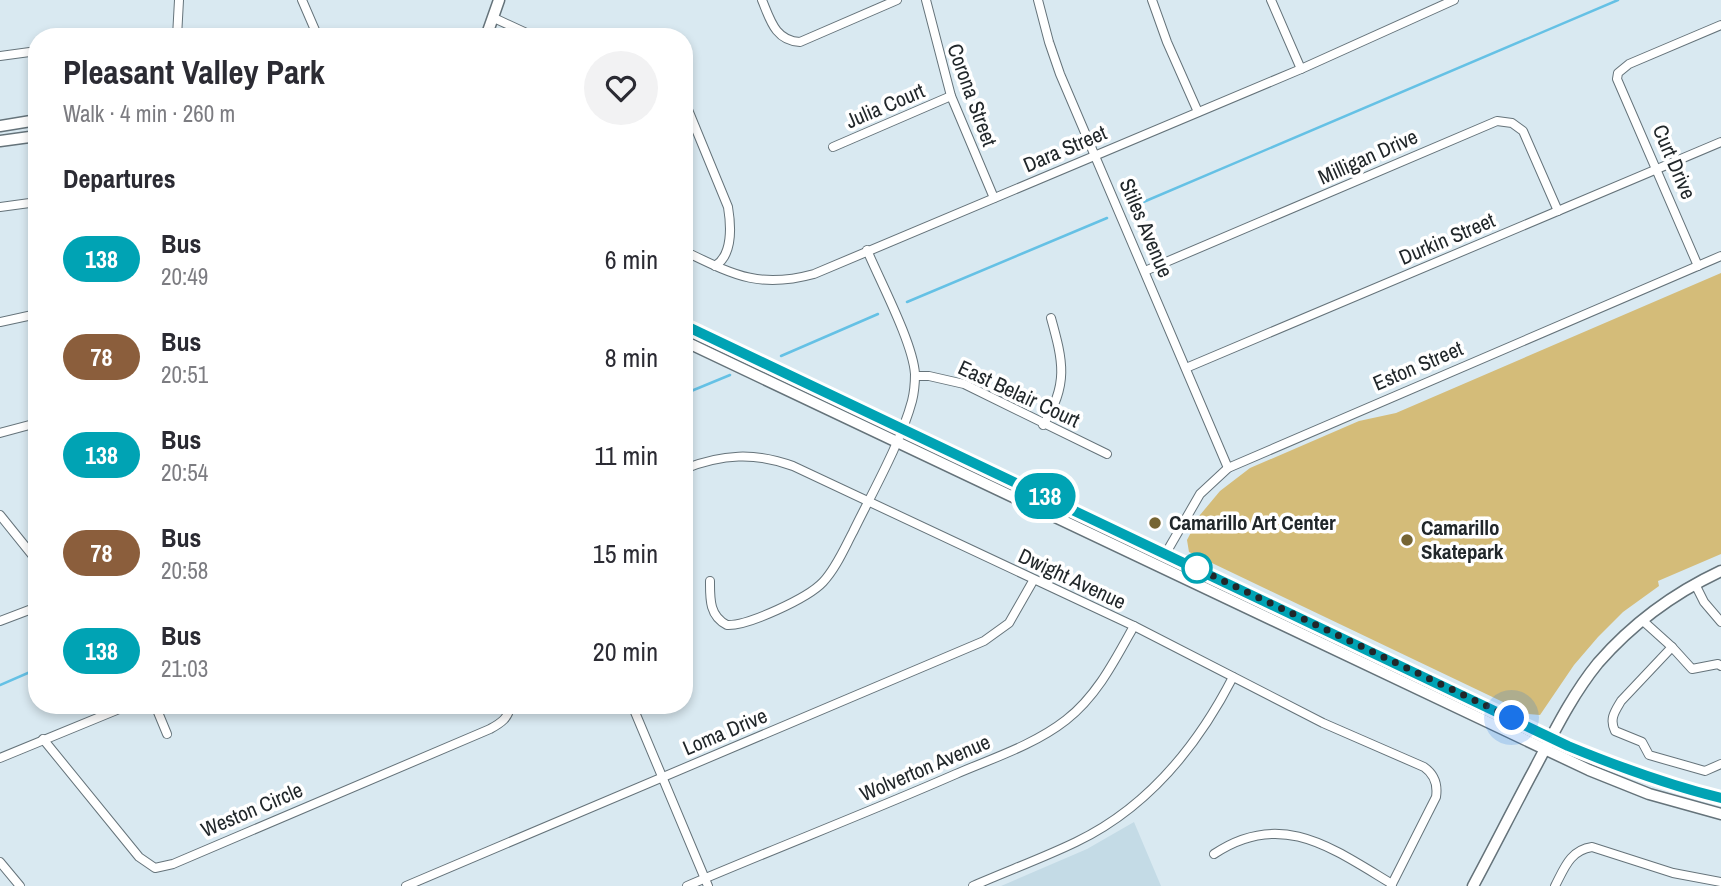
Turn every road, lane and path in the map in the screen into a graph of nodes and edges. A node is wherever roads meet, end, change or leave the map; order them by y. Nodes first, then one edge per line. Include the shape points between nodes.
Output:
1 (179, 0) edge
2 (302, 0) edge
3 (499, 0) edge
4 (762, 0) edge
5 (897, 0) edge
6 (926, 0) edge
7 (1038, 0) edge
8 (1152, 0) edge
9 (1271, 0) edge
10 (1454, 0) edge
11 (494, 18) junction
12 (1721, 26) edge
13 (177, 28) edge
14 (314, 28) edge
15 (490, 28) edge
16 (516, 28) edge
17 (28, 52) edge
18 (0, 56) edge
19 (1301, 69) junction
20 (951, 96) junction
21 (1198, 112) junction
22 (28, 121) edge
23 (693, 122) edge
24 (0, 126) edge
25 (28, 137) edge
26 (0, 141) edge
27 (1721, 142) edge
28 (833, 147) dead end
29 (1096, 155) junction
30 (1658, 169) junction
31 (994, 198) junction
32 (28, 202) edge
33 (0, 207) edge
34 (1558, 211) junction
35 (867, 250) junction
36 (693, 255) edge
37 (1721, 256) edge
38 (715, 266) junction
39 (1698, 266) junction
40 (1145, 271) junction
41 (28, 315) edge
42 (1, 318) edge
43 (1051, 318) dead end
44 (693, 329) edge
45 (693, 345) edge
46 (1186, 368) junction
47 (915, 376) junction
48 (28, 425) edge
49 (1043, 425) junction
50 (902, 429) junction
51 (0, 433) edge
52 (896, 441) junction
53 (1107, 454) dead end
54 (693, 466) edge
55 (1228, 468) junction
56 (868, 502) junction
57 (0, 515) edge
58 (28, 550) edge
59 (1166, 553) junction
60 (1159, 566) junction
61 (1721, 571) edge
62 (710, 581) dead end
63 (1033, 581) junction
64 (1695, 584) junction
65 (28, 610) edge
66 (1642, 620) junction
67 (0, 621) edge
68 (1721, 622) edge
69 (1134, 626) junction
70 (1672, 647) junction
71 (1721, 666) edge
72 (1233, 677) junction
73 (106, 714) edge
74 (159, 714) edge
75 (508, 714) edge
76 (636, 714) edge
77 (167, 734) dead end
78 (1552, 737) junction
79 (43, 739) junction
80 (1545, 749) junction
81 (0, 758) edge
82 (1721, 764) edge
83 (663, 778) junction
84 (1721, 798) edge
85 (1721, 814) edge
86 (1213, 854) dead end
87 (0, 862) edge
88 (707, 882) edge
89 (1721, 882) edge
90 (1391, 885) edge
91 (20, 886) edge
92 (406, 886) edge
93 (687, 886) edge
94 (972, 886) edge
95 (1473, 886) edge
96 (1555, 886) edge

1 - 13 street
2 - 14 street
3 - 11 main road
4 - 5 street via 777,32 791,41 806,40
6 - 20 street, Corona Street
7 - 29 street, Stiles Avenue via 1060,74
8 - 21 street
9 - 19 street
10 - 19 street, Dara Street
11 - 15 main road
11 - 16 street
12 - 30 street, Curt Drive via 1629,64 1618,73 1618,84
17 - 18 street
19 - 21 street, Dara Street
20 - 28 street, Julia Court
20 - 31 street, Corona Street
21 - 29 street, Dara Street
22 - 24 main road
23 - 38 street via 728,207 729,239 724,257
25 - 26 main road
27 - 30 street, Durkin Street
29 - 31 street, Dara Street
29 - 40 street, Stiles Avenue
30 - 34 street, Durkin Street
30 - 39 street, Curt Drive
31 - 35 street, Dara Street
32 - 33 street
34 - 40 street, Milligan Drive via 1522,131 1512,123 1497,121
34 - 46 street, Durkin Street
35 - 38 street, Dara Street via 794,279 759,281
35 - 47 street via 912,358
36 - 38 street, Dara Street
37 - 39 street, Eston Street
39 - 55 street, Eston Street
40 - 46 street, Stiles Avenue
41 - 42 street
43 - 49 street via 1062,372 1058,400
44 - 50 main road
45 - 52 main road
46 - 55 street, Stiles Avenue
47 - 49 street, East Belair Court via 964,384
47 - 50 street
48 - 51 street
49 - 53 street, East Belair Court
50 - 52 street
50 - 59 main road
52 - 56 street
52 - 60 main road
54 - 56 street, Dwight Avenue via 718,458 761,456
55 - 59 street, Eston Street via 1200,494
56 - 62 street via 829,575 804,597 727,625 712,609
56 - 63 street, Dwight Avenue
57 - 58 street
59 - 60 main road
59 - 78 main road
60 - 80 main road
61 - 64 main road
63 - 69 street, Dwight Avenue
63 - 83 street, Loma Drive via 1009,623 984,641
64 - 66 main road
64 - 68 street via 1703,602
65 - 67 street
66 - 70 street
66 - 78 main road via 1586,679
69 - 72 street, Dwight Avenue
69 - 88 street, Wolverton Avenue via 1085,702 1043,735
70 - 71 street via 1692,669
70 - 82 street via 1621,701 1612,724 1615,731 1642,742 1649,755 1706,771
72 - 90 street, Dwight Avenue via 1424,767 1434,777 1436,797
72 - 94 street via 1193,744 1138,800 1078,841
73 - 79 street
74 - 77 street
75 - 79 street, Weston Circle via 490,729 155,868 139,857
76 - 83 street
78 - 80 main road
78 - 84 main road via 1630,772
79 - 81 street
80 - 85 main road via 1649,794
80 - 95 main road
83 - 88 street
83 - 92 street, Loma Drive
86 - 90 street via 1246,837 1287,833 1316,842
87 - 91 street
88 - 93 street, Wolverton Avenue
89 - 96 street via 1673,873 1597,848 1578,851 1570,858

